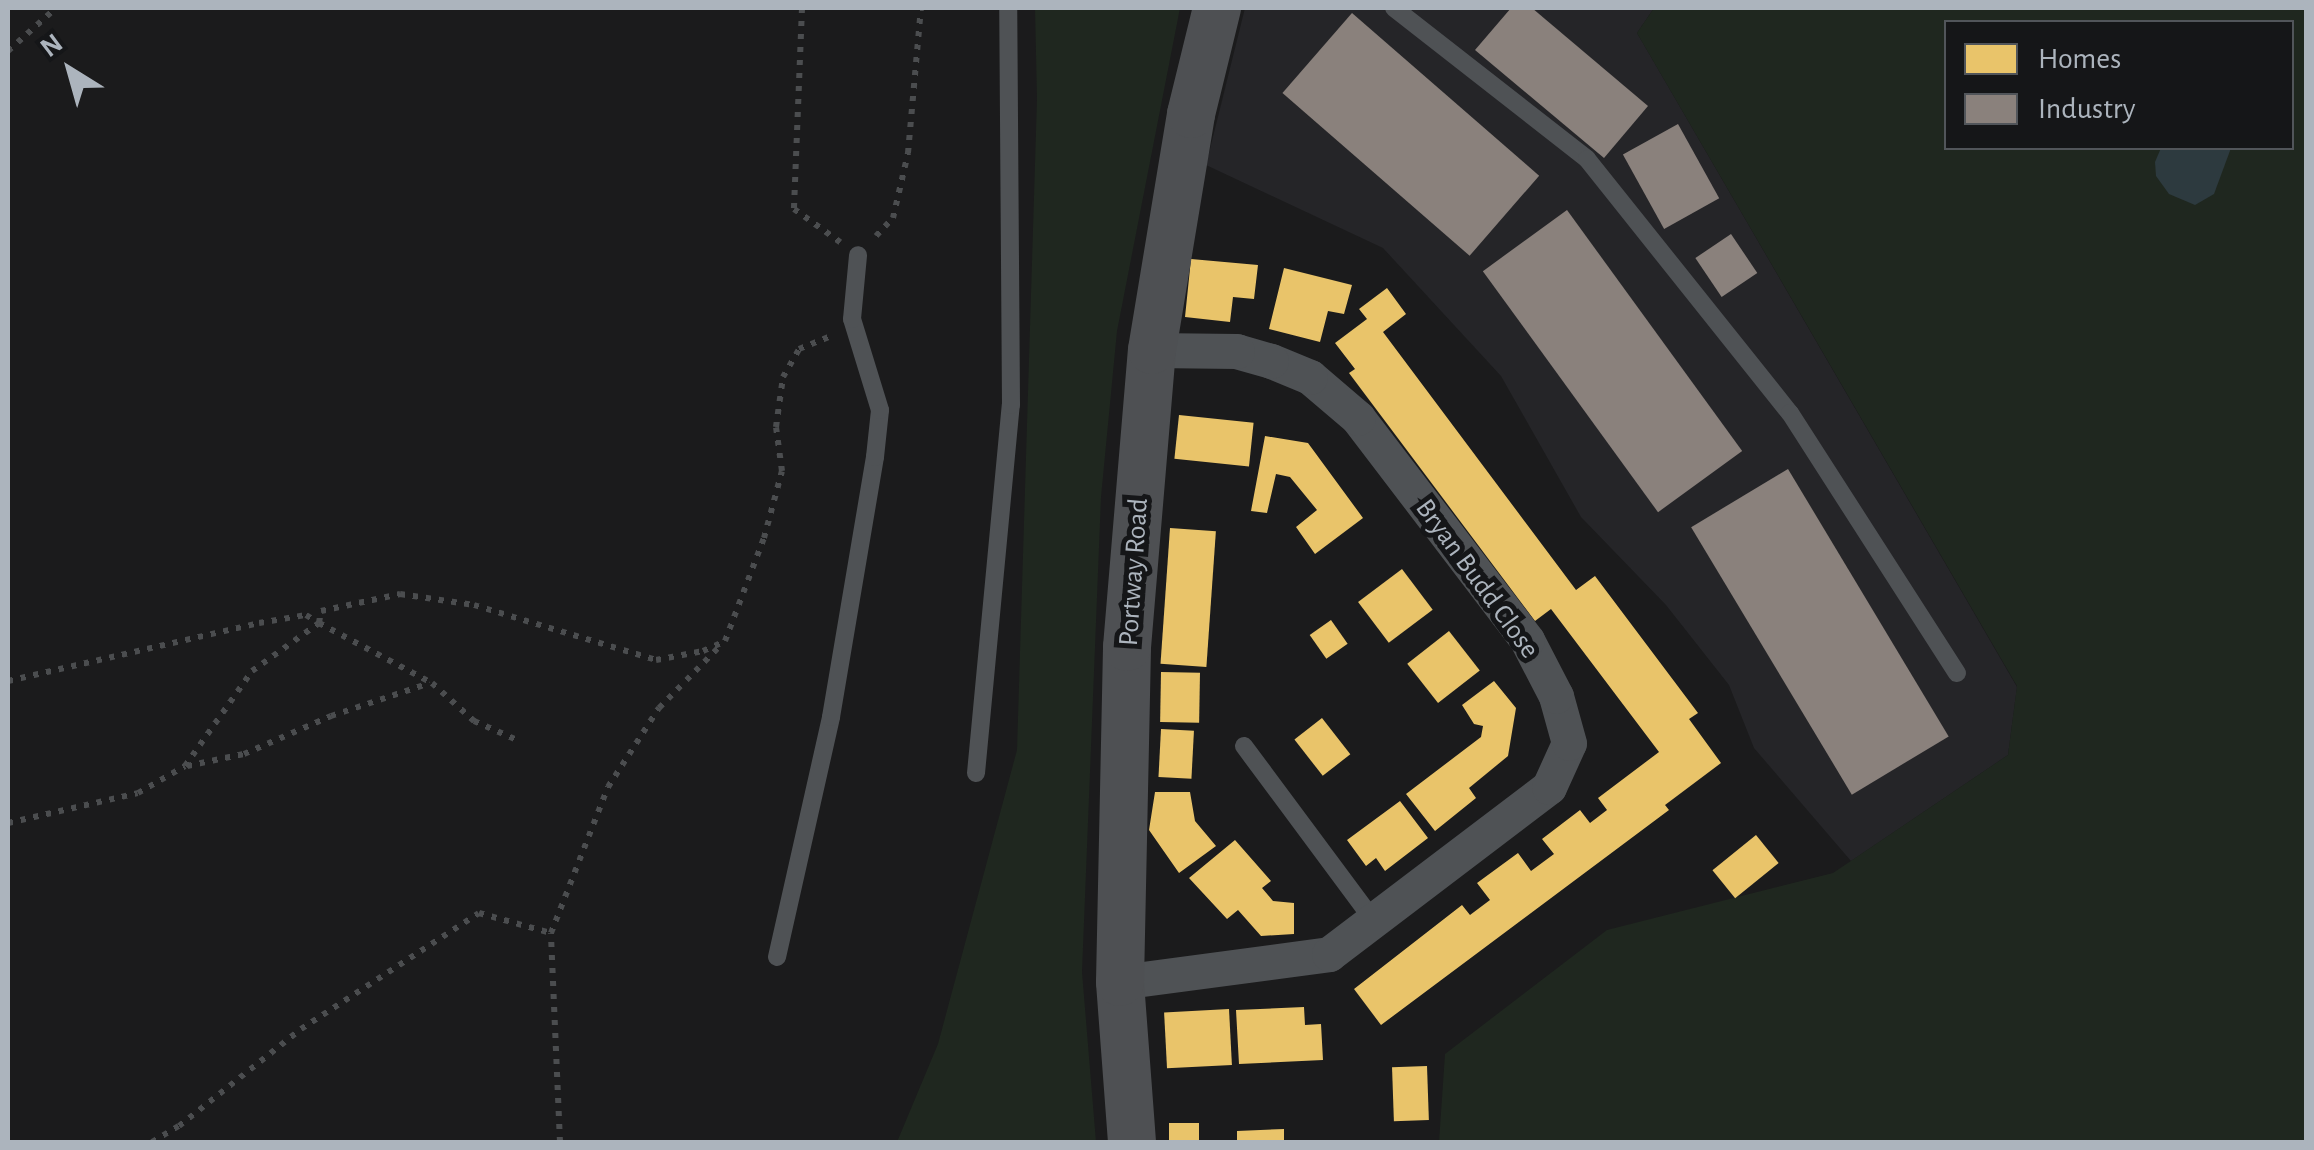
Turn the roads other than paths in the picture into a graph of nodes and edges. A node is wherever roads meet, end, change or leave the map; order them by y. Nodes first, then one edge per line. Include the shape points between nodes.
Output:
1 (1008, 8) edge
2 (1217, 8) edge
3 (1394, 8) edge
4 (858, 255) road end
5 (1152, 350) junction
6 (1957, 673) dead end
7 (1244, 746) dead end
8 (976, 773) dead end
9 (1374, 920) junction
10 (777, 957) dead end
11 (1120, 982) junction
12 (1132, 1142) edge

1 - 8 lane via 1012,405
2 - 5 street, Portway Road via 1191,114
3 - 6 lane via 1587,159 1790,413
4 - 10 lane via 852,319 880,410 875,457 831,716
5 - 9 street, Bryan Budd Close via 1237,351 1271,361 1310,377 1358,418 1527,640 1556,696 1569,742 1549,787
5 - 11 street, Portway Road via 1127,647
7 - 9 lane
9 - 11 street, Bryan Budd Close via 1329,954
11 - 12 street, Portway Road

